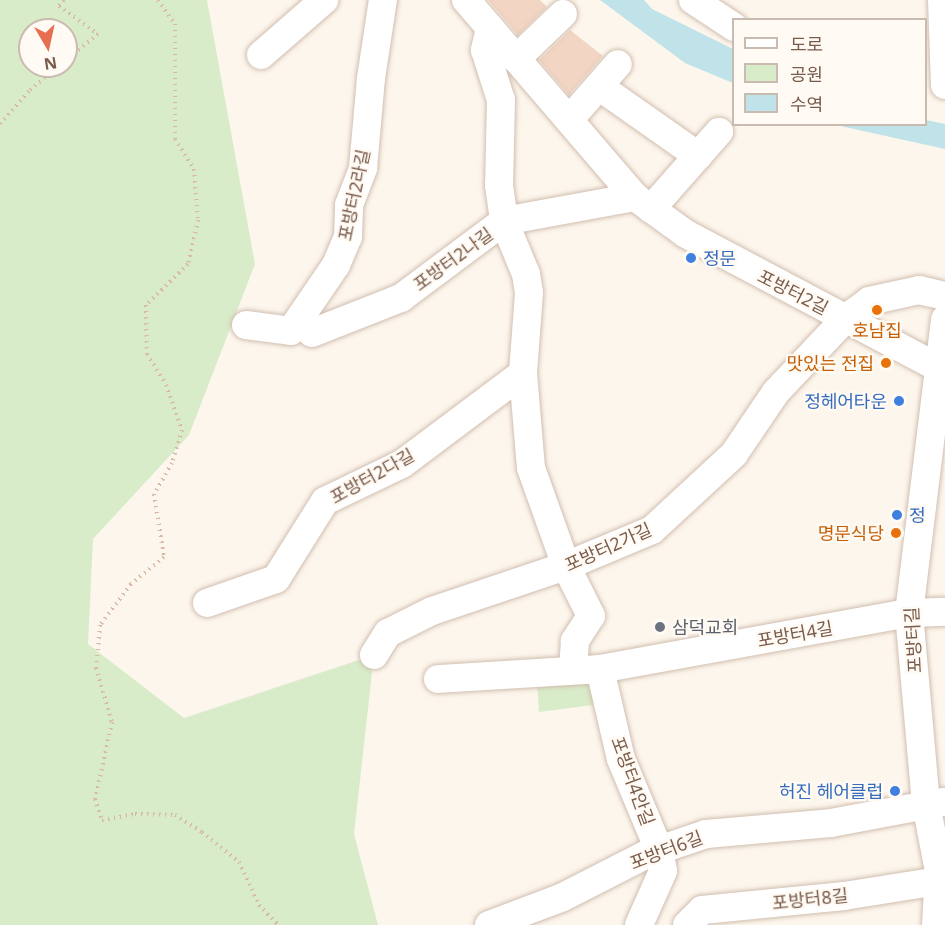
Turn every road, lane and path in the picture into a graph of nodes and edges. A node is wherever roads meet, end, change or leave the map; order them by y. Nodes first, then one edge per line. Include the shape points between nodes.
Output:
1 (64, 0) edge
2 (159, 0) edge
3 (324, 0) edge
4 (383, 0) edge
5 (466, 0) edge
6 (693, 0) edge
7 (943, 8) edge
8 (563, 14) dead end
9 (76, 18) edge
10 (78, 20) edge
11 (732, 26) edge
12 (490, 28) junction
13 (78, 50) edge
14 (261, 55) dead end
15 (516, 59) junction
16 (618, 64) dead end
17 (44, 78) edge
18 (945, 86) edge
19 (600, 87) junction
20 (927, 88) edge
21 (569, 120) junction
22 (0, 124) edge
23 (719, 132) dead end
24 (698, 156) junction
25 (643, 203) junction
26 (504, 221) junction
27 (945, 296) edge
28 (846, 318) junction
29 (945, 319) edge
30 (246, 326) dead end
31 (312, 333) dead end
32 (939, 368) junction
33 (523, 374) junction
34 (939, 417) edge
35 (566, 566) junction
36 (207, 603) dead end
37 (945, 612) edge
38 (909, 613) junction
39 (374, 655) dead end
40 (587, 670) junction
41 (438, 679) dead end
42 (935, 802) edge
43 (658, 850) junction
44 (942, 880) edge
45 (278, 925) edge
46 (489, 925) edge
47 (639, 925) edge
48 (687, 925) edge
49 (936, 925) edge

1 - 9 path via 59,6
2 - 45 path via 175,24 175,139 195,169 198,220 188,264 146,305 147,354 166,385 182,430 172,463 154,494 164,556 131,584 100,625 96,668 112,722 95,799 102,820 135,813 175,816 202,832 239,862 259,905
3 - 14 street
4 - 30 street, 포방터2라길 via 370,78 363,168 349,205 344,246 336,265 291,331
5 - 12 street, 포방터2길
6 - 11 street
7 - 18 street
8 - 15 street
10 - 13 path via 98,34
12 - 15 street, 포방터2길
12 - 26 street via 485,50 501,100 499,185
15 - 21 street, 포방터2길
16 - 19 street
17 - 22 path
18 - 20 street
19 - 21 street
19 - 24 street
21 - 25 street, 포방터2길
23 - 24 street
24 - 25 street
25 - 26 street, 포방터2나길
25 - 28 street, 포방터2길 via 686,234
26 - 31 street, 포방터2나길 via 401,298
26 - 33 street via 526,274 529,293
27 - 28 street via 919,290 869,302
28 - 32 street, 포방터2길
28 - 35 street, 포방터2가길 via 776,392 734,454 670,516 630,542
29 - 32 street, 포방터길
32 - 34 street, 포방터길
33 - 35 street via 531,468
33 - 36 street, 포방터2다길 via 402,464 325,501 276,579
34 - 38 street, 포방터길
35 - 39 street, 포방터2가길 via 432,611 388,633
35 - 40 street via 591,616 575,641
37 - 38 street, 포방터4길
38 - 40 street, 포방터4길
38 - 42 street, 포방터길
40 - 41 street, 포방터4길
40 - 43 street, 포방터4안길
42 - 43 street, 포방터6길 via 831,823 706,834
42 - 44 street, 포방터길
43 - 46 street, 포방터6길 via 563,897
43 - 47 street, 포방터4안길 via 663,871
44 - 48 street, 포방터8길 via 844,896 702,910
44 - 49 street, 포방터길

